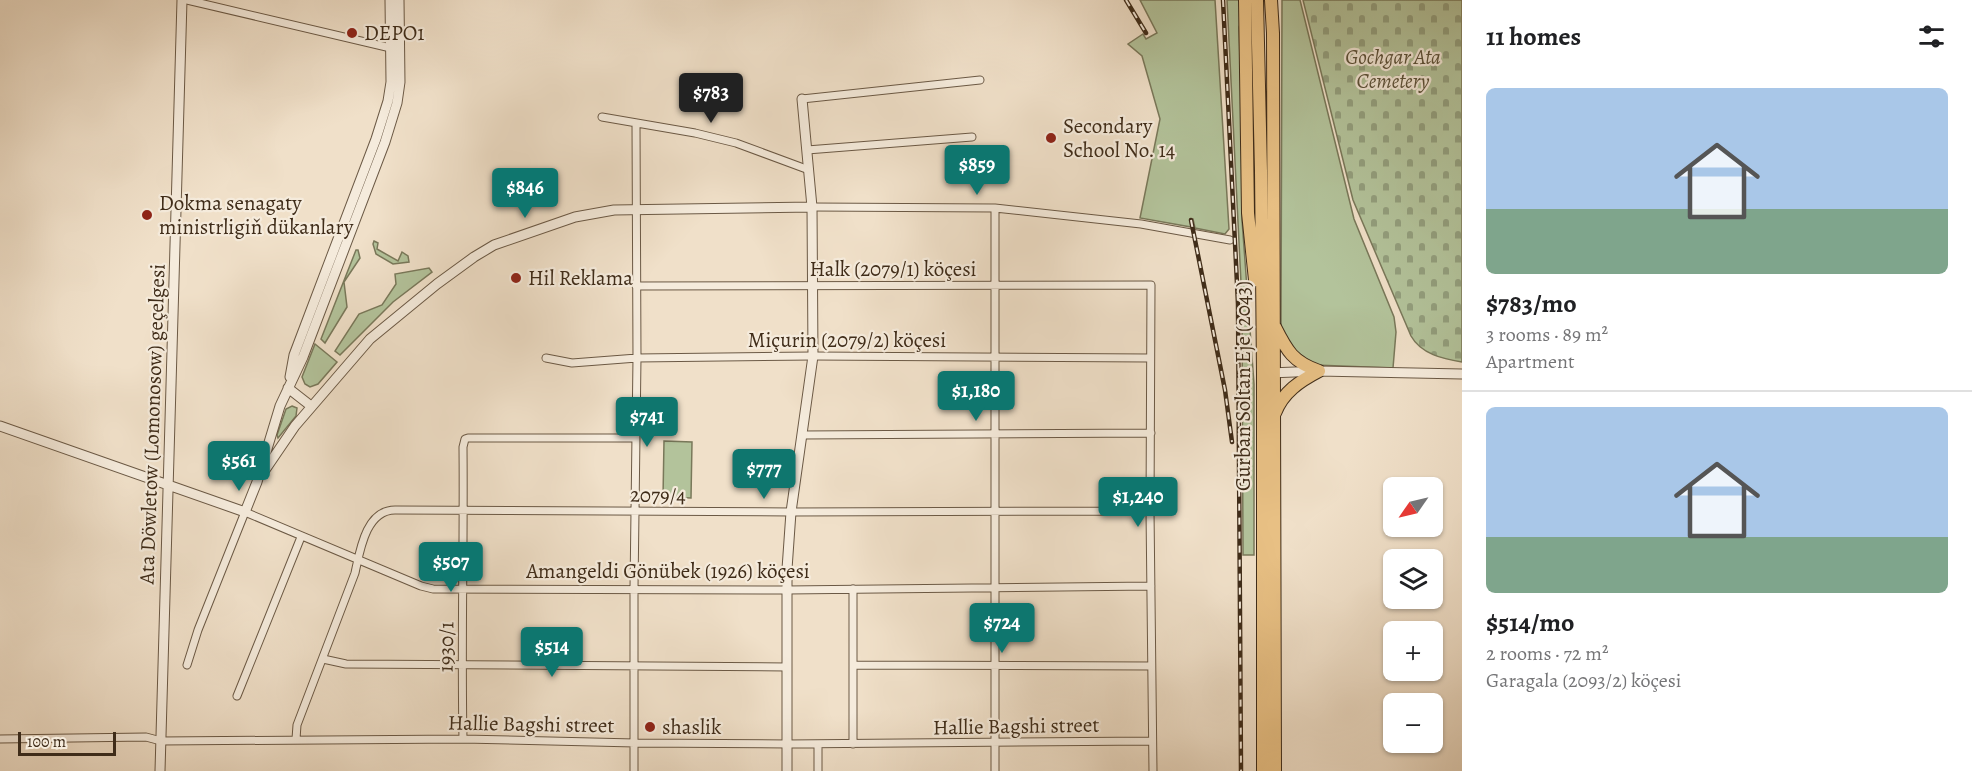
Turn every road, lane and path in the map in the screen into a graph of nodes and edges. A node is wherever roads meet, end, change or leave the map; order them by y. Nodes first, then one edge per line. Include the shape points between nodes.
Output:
1 (182, 0) edge
2 (188, 0) edge
3 (390, 0) edge
4 (399, 0) edge
5 (1245, 0) edge
6 (1257, 0) edge
7 (1271, 0) edge
8 (396, 49) junction
9 (980, 80) dead end
10 (802, 99) joint
11 (602, 117) dead end
12 (636, 124) junction
13 (972, 137) dead end
14 (807, 150) junction
15 (809, 170) junction
16 (812, 207) junction
17 (995, 208) junction
18 (635, 210) junction
19 (1230, 240) dead end
20 (813, 285) junction
21 (995, 285) junction
22 (636, 286) junction
23 (1274, 324) junction
24 (1262, 350) junction
25 (813, 356) junction
26 (995, 356) junction
27 (546, 358) dead end
28 (637, 358) junction
29 (1149, 358) junction
30 (1319, 371) junction
31 (1269, 373) junction
32 (1462, 374) edge
33 (288, 388) junction
34 (311, 406) junction
35 (1274, 418) junction
36 (0, 426) edge
37 (1150, 433) junction
38 (994, 434) junction
39 (802, 435) junction
40 (635, 438) junction
41 (257, 482) junction
42 (169, 486) junction
43 (463, 511) junction
44 (634, 511) junction
45 (1150, 511) junction
46 (246, 512) junction
47 (791, 512) junction
48 (994, 512) junction
49 (301, 537) junction
50 (358, 560) junction
51 (1150, 586) junction
52 (994, 587) junction
53 (464, 588) junction
54 (634, 588) junction
55 (854, 589) junction
56 (787, 590) junction
57 (323, 658) junction
58 (461, 664) junction
59 (187, 665) dead end
60 (853, 665) junction
61 (635, 666) junction
62 (994, 666) junction
63 (1151, 666) junction
64 (786, 667) junction
65 (237, 696) dead end
66 (0, 739) edge
67 (296, 739) junction
68 (463, 739) junction
69 (162, 741) junction
70 (1152, 741) junction
71 (635, 743) junction
72 (995, 743) junction
73 (787, 744) junction
74 (818, 744) junction
75 (853, 744) junction
76 (160, 771) edge
77 (634, 771) edge
78 (787, 771) edge
79 (818, 771) edge
80 (995, 771) edge
81 (1153, 771) edge
82 (1263, 771) edge
83 (1275, 771) edge

1 - 42 street, Ata Döwletow (Lomonosow) geçelgesi
2 - 8 street
3 - 8 street
4 - 8 street
5 - 24 highway via 1248,213
6 - 24 highway, Gurban Soltan Eje (2043)
7 - 23 highway, Gurban Soltan Eje (2043)
8 - 33 street via 399,93 385,142
9 - 10 street
10 - 14 street
11 - 12 street
12 - 15 street via 736,143
12 - 18 street
13 - 14 street
14 - 15 street
15 - 16 street
16 - 17 street
16 - 18 street
16 - 20 street
17 - 19 street via 1141,224
17 - 21 street
18 - 22 street
18 - 34 street via 575,217 484,250 370,339
20 - 21 street, Halk (2079/1) köçesi
20 - 22 street, Halk (2079/1) köçesi
20 - 25 street
21 - 26 street
21 - 29 street, Halk (2079/1) köçesi via 1151,285
22 - 28 street
23 - 30 highway, Gurban Soltan Eje (2043) via 1292,357
23 - 31 highway, Gurban Soltan Eje (2043)
24 - 31 highway, Gurban Soltan Eje (2043)
25 - 26 street, Miçurin (2079/2) köçesi
25 - 28 street, Miçurin (2079/2) köçesi
25 - 39 street
26 - 29 street, Miçurin (2079/2) köçesi
26 - 38 street
27 - 28 street, Miçurin (2079/2) köçesi via 573,363
28 - 40 street
29 - 37 street
30 - 31 street
30 - 32 street
30 - 35 highway via 1292,388
31 - 35 highway, Gurban Soltan Eje (2043)
31 - 82 highway, Gurban Soltan Eje (2043)
33 - 34 street
33 - 41 street
34 - 41 street
35 - 83 highway, Gurban Soltan Eje (2043)
36 - 42 street, Amangeldi Gönübek (1926) köçesi
37 - 38 street
37 - 45 street
38 - 39 street
38 - 48 street
39 - 47 street
40 - 43 street, 1930/1 via 465,439
40 - 44 street
41 - 46 street
42 - 46 street, Amangeldi Gönübek (1926) köçesi
42 - 69 street, Ata Döwletow (Lomonosow) geçelgesi
43 - 44 street, 2079/4 / 2079/4
43 - 50 street, 2079/4 / 2079/4 via 382,512 359,549
43 - 53 street, 1930/1
44 - 47 street, 2079/4 / 2079/4
44 - 54 street
45 - 48 street, 2079/4 / 2079/4
45 - 51 street
46 - 49 street, Amangeldi Gönübek (1926) köçesi
46 - 59 street
47 - 48 street, 2079/4 / 2079/4
47 - 56 street
48 - 52 street
49 - 50 street, Amangeldi Gönübek (1926) köçesi
49 - 65 street
50 - 53 street, Amangeldi Gönübek (1926) köçesi via 427,588
50 - 57 street
51 - 52 street, Amangeldi Gönübek (1926) köçesi
51 - 63 street
52 - 55 street, Amangeldi Gönübek (1926) köçesi
52 - 62 street
53 - 54 street, Amangeldi Gönübek (1926) köçesi
53 - 58 street, 1930/1
54 - 56 street, Amangeldi Gönübek (1926) köçesi
54 - 61 street
55 - 56 street, Amangeldi Gönübek (1926) köçesi
55 - 60 street
56 - 64 street
57 - 58 street via 346,664
57 - 67 street via 297,725
58 - 61 street
58 - 68 street, 1930/1
60 - 62 street
60 - 75 street
61 - 64 street
61 - 71 street
62 - 63 street
62 - 72 street
63 - 70 street
64 - 73 street
66 - 69 street, Hallie Bagshi street via 146,736
67 - 68 street, Hallie Bagshi street
67 - 69 street, Hallie Bagshi street
68 - 71 street, Hallie Bagshi street
69 - 76 street, Ata Döwletow (Lomonosow) geçelgesi
70 - 72 street, Hallie Bagshi street
70 - 81 street
71 - 73 street, Hallie Bagshi street
71 - 77 street
72 - 75 street, Hallie Bagshi street
72 - 80 street
73 - 74 street, Hallie Bagshi street
73 - 78 street
74 - 75 street, Hallie Bagshi street
74 - 79 street

